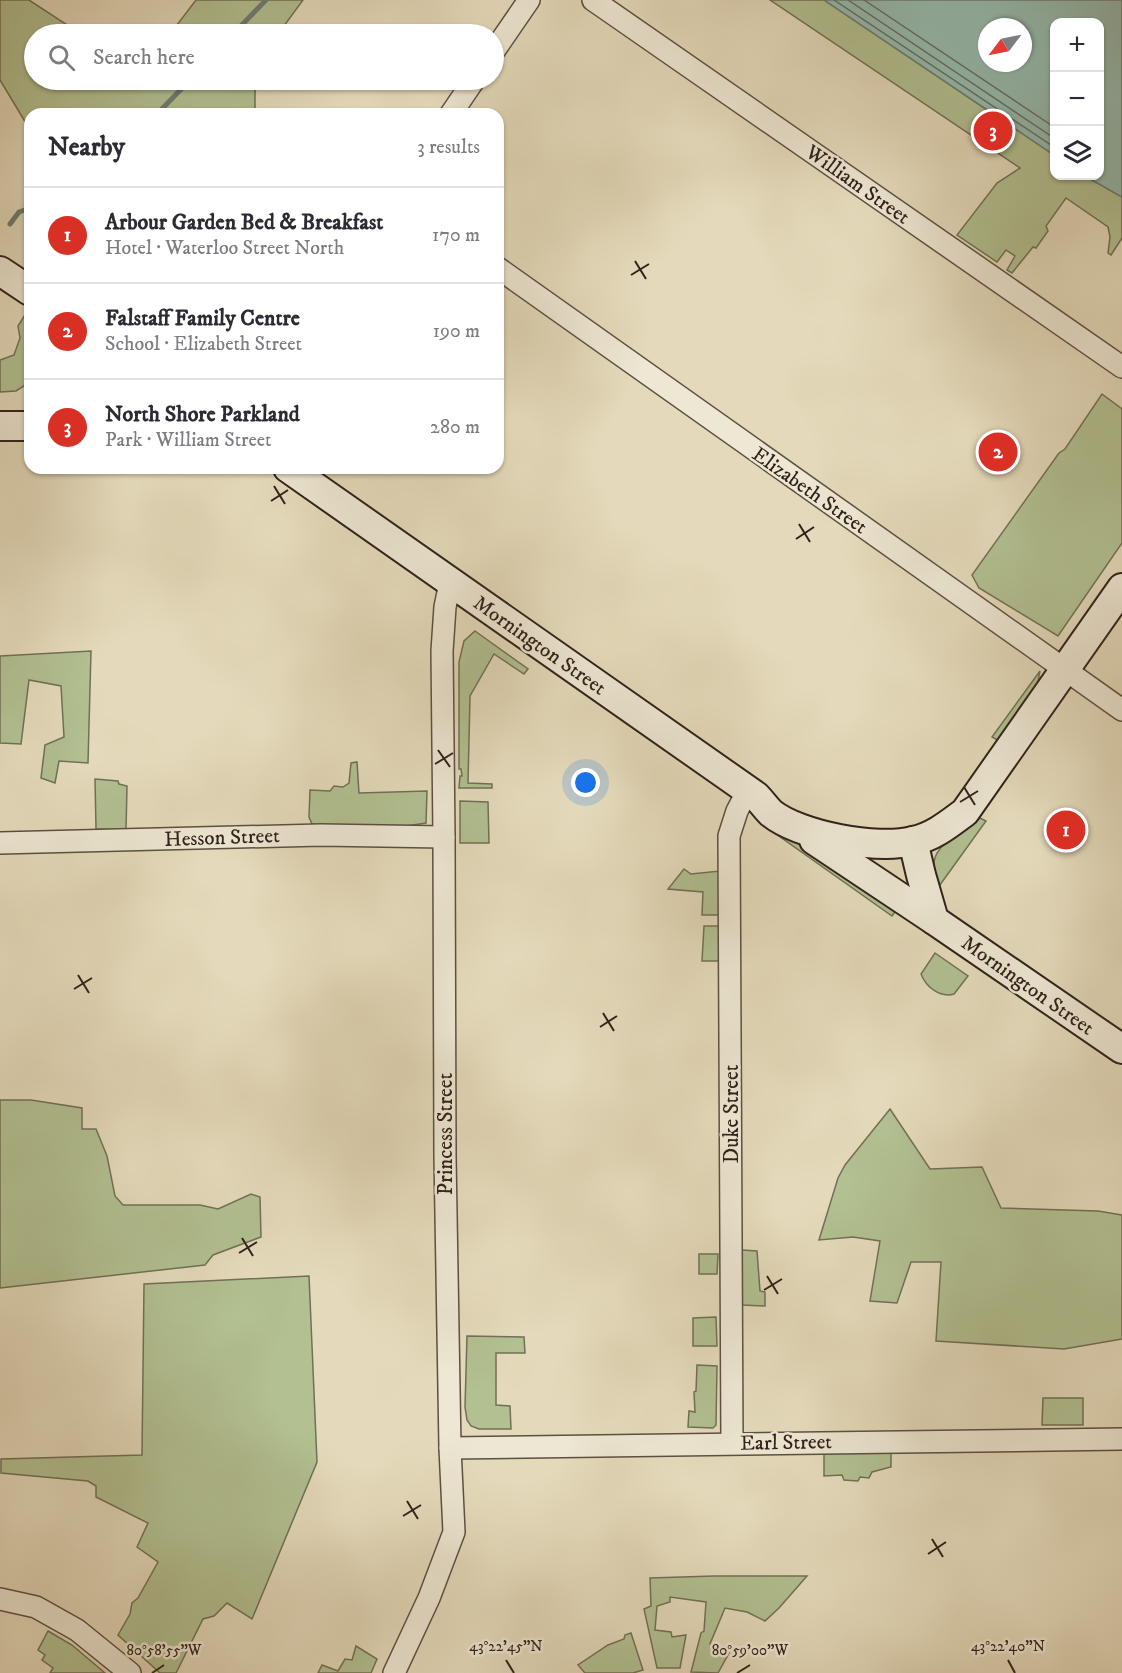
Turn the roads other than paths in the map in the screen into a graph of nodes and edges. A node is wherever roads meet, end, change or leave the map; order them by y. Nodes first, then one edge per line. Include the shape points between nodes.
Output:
1 (529, 0) edge
2 (593, 0) edge
3 (504, 36) edge
4 (467, 90) edge
5 (455, 108) edge
6 (0, 271) edge
7 (504, 272) edge
8 (24, 287) edge
9 (1122, 367) edge
10 (296, 474) edge
11 (450, 583) junction
12 (1122, 588) edge
13 (1064, 669) junction
14 (1122, 710) edge
15 (748, 790) junction
16 (789, 824) junction
17 (444, 837) junction
18 (913, 841) junction
19 (0, 843) edge
20 (934, 920) junction
21 (1122, 1049) edge
22 (1122, 1439) edge
23 (732, 1443) junction
24 (450, 1448) junction
25 (0, 1599) edge
26 (130, 1673) edge
27 (394, 1673) edge

1 - 3 street
2 - 9 street, William Street
4 - 5 street
6 - 8 main road
7 - 13 street, Elizabeth Street
10 - 11 main road, Mornington Street
11 - 15 main road, Mornington Street
11 - 17 street, Princess Street via 442,651
12 - 13 main road, Mornington Street
13 - 14 street, Elizabeth Street
13 - 18 main road, Mornington Street via 965,812 947,826
15 - 16 main road, Mornington Street
15 - 23 street, Duke Street via 729,836
16 - 18 main road, Mornington Street via 854,843
16 - 20 main road, Mornington Street
17 - 19 street, Hesson Street via 321,835
17 - 24 street, Princess Street
18 - 20 main road
20 - 21 main road, Mornington Street
22 - 23 street, Earl Street
23 - 24 street, Earl Street
24 - 27 street, Princess Street via 454,1532
25 - 26 street via 36,1607 77,1630

